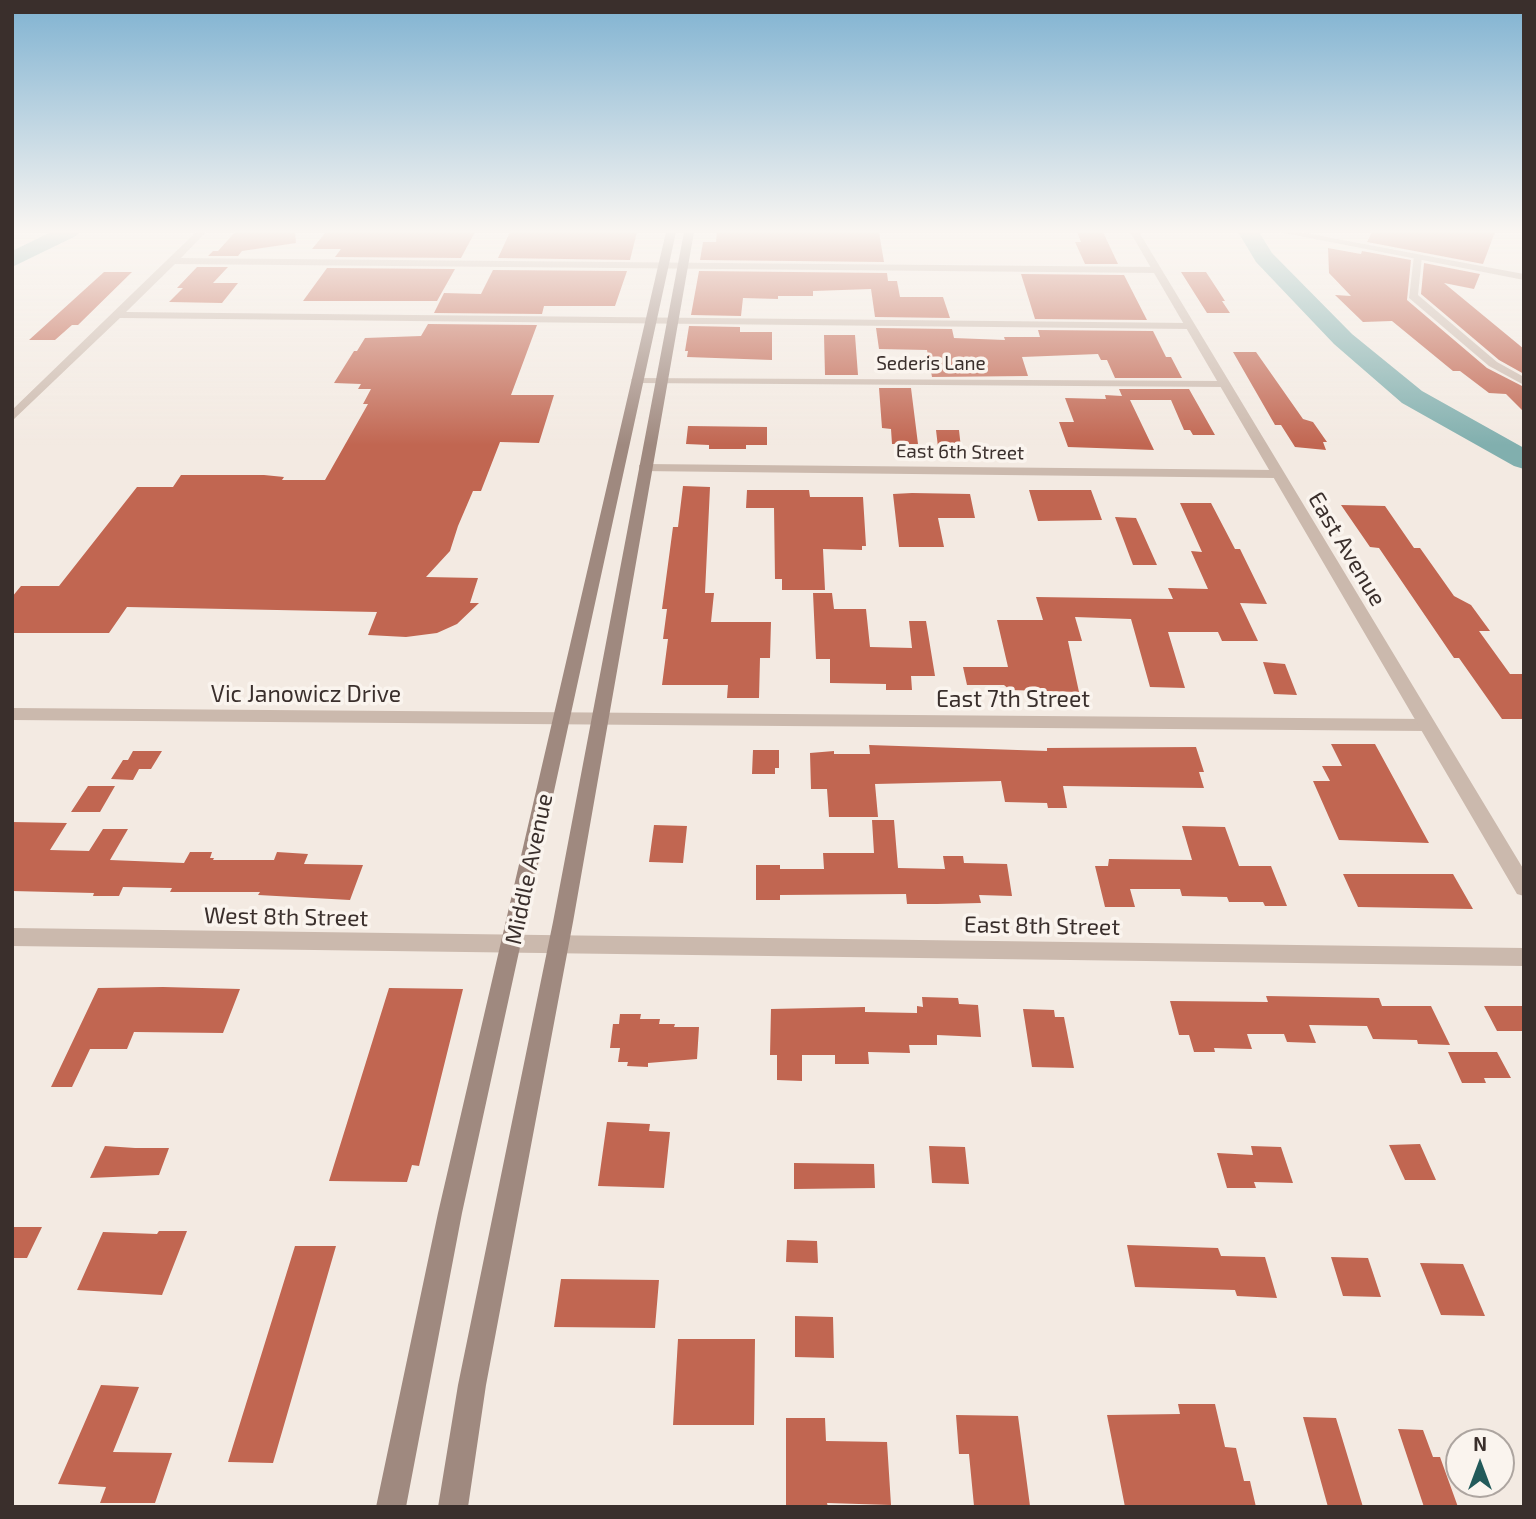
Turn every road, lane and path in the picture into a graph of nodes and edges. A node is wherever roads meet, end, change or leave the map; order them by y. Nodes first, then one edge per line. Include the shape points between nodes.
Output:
1 (130, 303) edge
2 (655, 303) edge
3 (675, 303) edge
4 (1175, 303) edge
5 (1421, 303) edge
6 (117, 315) junction
7 (651, 320) junction
8 (672, 320) junction
9 (1189, 326) junction
10 (637, 380) junction
11 (661, 380) junction
12 (1524, 382) edge
13 (1224, 384) junction
14 (12, 417) edge
15 (644, 468) junction
16 (1276, 474) junction
17 (12, 714) edge
18 (562, 719) junction
19 (598, 719) junction
20 (1427, 725) junction
21 (1524, 888) edge
22 (12, 937) edge
23 (513, 944) junction
24 (559, 945) junction
25 (1524, 957) edge
26 (391, 1507) edge
27 (453, 1507) edge

1 - 6 street
2 - 7 main road, Middle Avenue
3 - 8 main road, Middle Avenue
4 - 9 street, East Avenue
5 - 12 street via 1493,363
6 - 7 street
6 - 14 street
7 - 8 street
7 - 10 main road, Middle Avenue
8 - 9 street
8 - 11 main road, Middle Avenue
9 - 13 street, East Avenue
10 - 11 street, Sederis Lane
10 - 18 main road, Middle Avenue
11 - 13 street, Sederis Lane
11 - 15 main road, Middle Avenue
13 - 16 street, East Avenue
15 - 16 street, East 6th Street
15 - 19 main road, Middle Avenue
16 - 20 street, East Avenue
17 - 18 street, Vic Janowicz Drive
18 - 19 street, Vic Janowicz Drive
18 - 23 main road, Middle Avenue
19 - 20 street, East 7th Street
19 - 24 main road, Middle Avenue
20 - 21 street, East Avenue
22 - 23 street, West 8th Street
23 - 24 street, West 8th Street
23 - 26 main road, Middle Avenue via 450,1213
24 - 25 street, East 8th Street
24 - 27 main road, Middle Avenue via 474,1371

